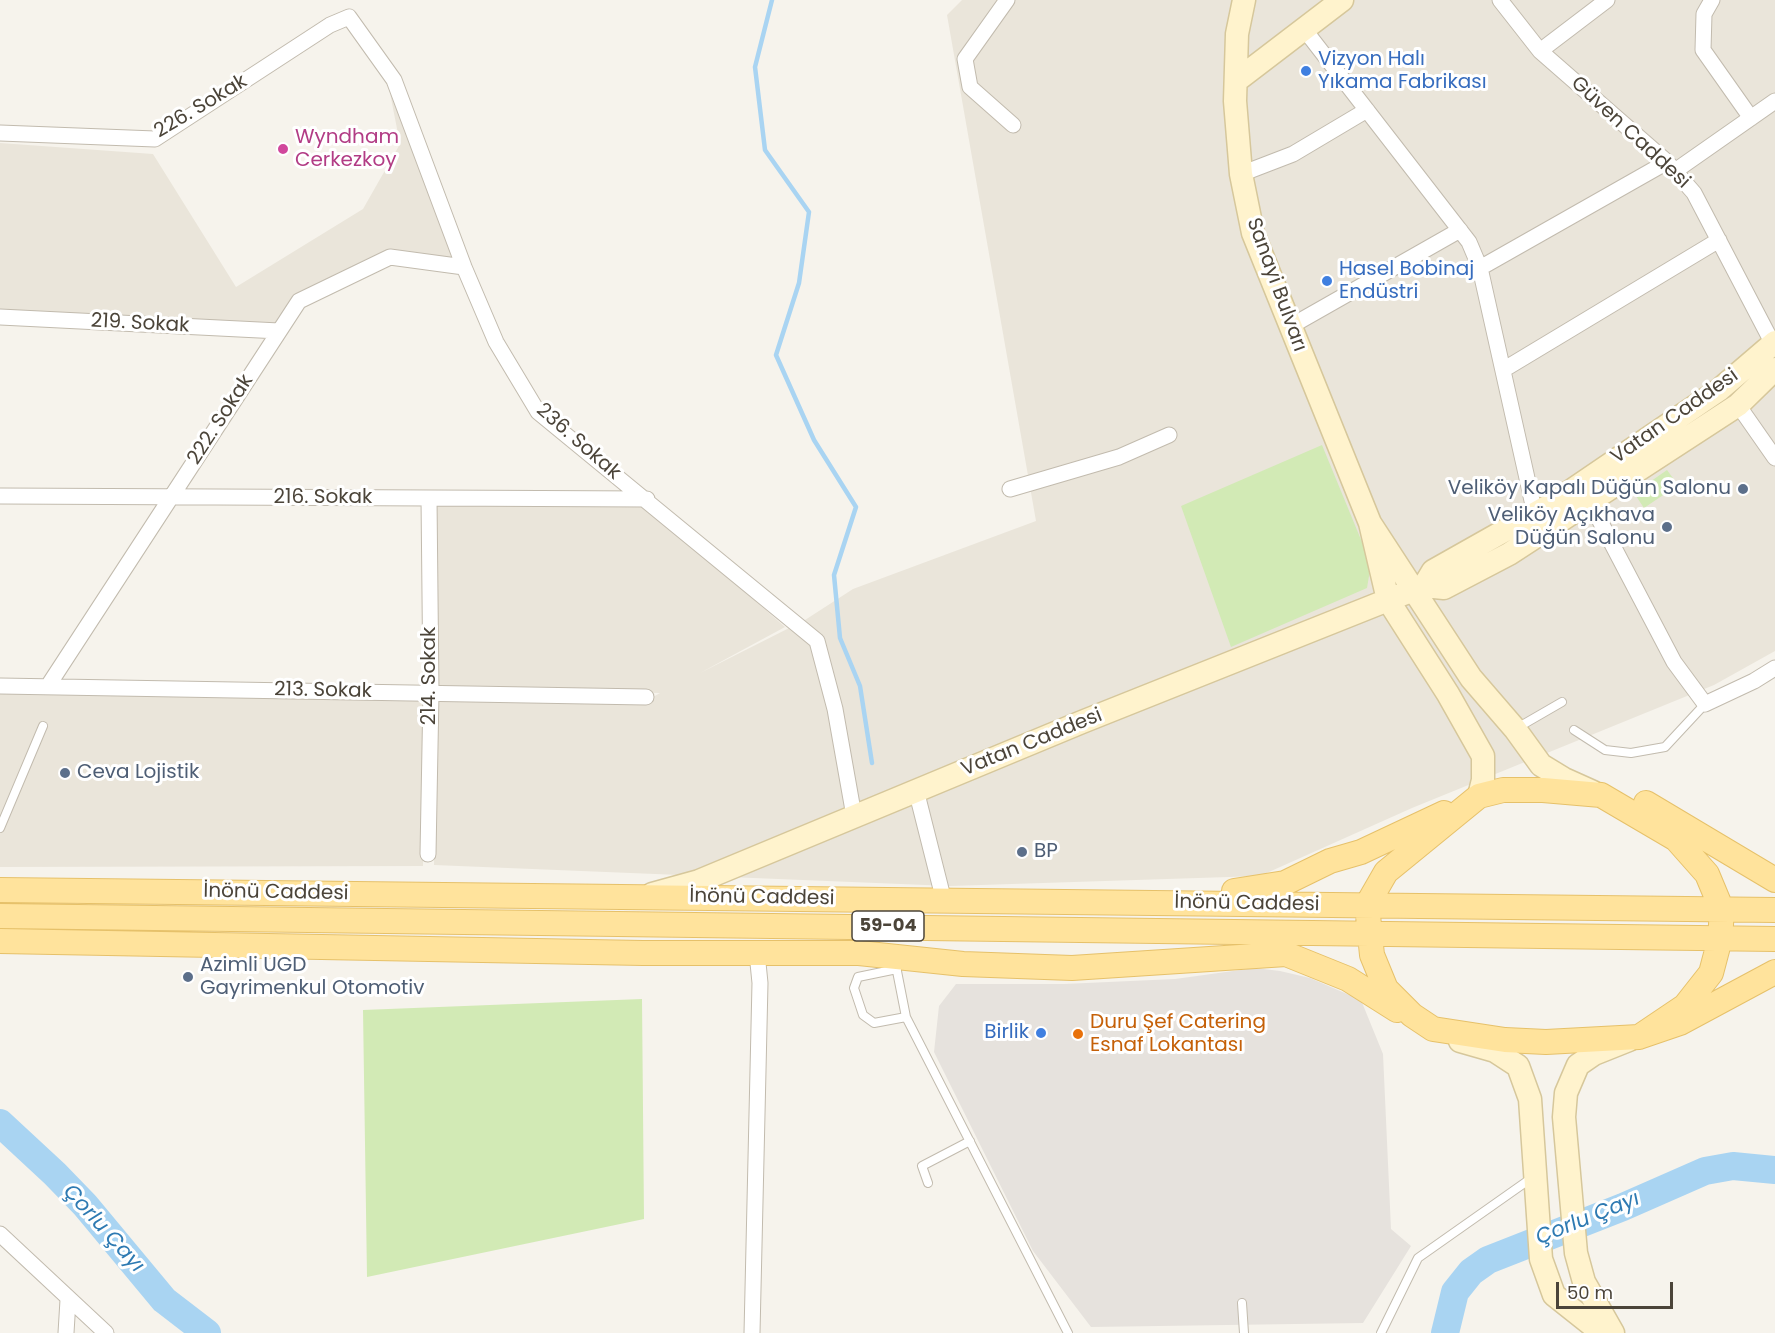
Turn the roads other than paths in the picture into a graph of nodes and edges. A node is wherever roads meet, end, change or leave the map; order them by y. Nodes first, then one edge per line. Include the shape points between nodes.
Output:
1 (1007, 0) edge
2 (1244, 0) edge
3 (1342, 0) edge
4 (1500, 0) edge
5 (1607, 0) edge
6 (1712, 0) edge
7 (349, 17) joint
8 (1304, 29) junction
9 (1540, 51) junction
10 (1236, 81) junction
11 (1775, 101) edge
12 (1367, 110) junction
13 (1751, 118) junction
14 (1013, 125) dead end
15 (0, 133) edge
16 (1671, 167) junction
17 (1241, 174) junction
18 (1460, 230) junction
19 (1719, 240) junction
20 (464, 267) junction
21 (1479, 268) junction
22 (0, 317) edge
23 (1291, 327) junction
24 (279, 330) junction
25 (1774, 343) edge
26 (1775, 369) edge
27 (1503, 370) junction
28 (1738, 405) junction
29 (1169, 435) dead end
30 (1775, 458) edge
31 (1010, 489) dead end
32 (0, 496) edge
33 (172, 497) junction
34 (429, 498) junction
35 (646, 500) junction
36 (1590, 502) junction
37 (1535, 514) junction
38 (1370, 523) junction
39 (1419, 588) junction
40 (1388, 600) junction
41 (1775, 668) edge
42 (0, 686) edge
43 (48, 686) junction
44 (431, 693) junction
45 (646, 697) dead end
46 (1562, 702) dead end
47 (1705, 704) junction
48 (44, 726) dead end
49 (1515, 729) junction
50 (1574, 730) dead end
51 (916, 790) junction
52 (1600, 795) junction
53 (1479, 796) junction
54 (854, 816) junction
55 (0, 828) edge
56 (428, 854) dead end
57 (1775, 880) edge
58 (0, 890) edge
59 (639, 897) junction
60 (944, 901) junction
61 (1067, 902) junction
62 (1367, 905) junction
63 (1722, 910) junction
64 (1775, 910) edge
65 (0, 916) edge
66 (1067, 927) junction
67 (1369, 932) junction
68 (1720, 939) junction
69 (1775, 939) edge
70 (0, 941) edge
71 (758, 953) junction
72 (1286, 954) junction
73 (896, 963) junction
74 (1775, 972) edge
75 (906, 1017) junction
76 (1433, 1029) junction
77 (1639, 1037) junction
78 (970, 1141) junction
79 (928, 1183) dead end
80 (1535, 1187) junction
81 (0, 1234) edge
82 (68, 1300) junction
83 (1242, 1304) dead end
84 (1578, 1324) edge
85 (66, 1333) edge
86 (106, 1333) edge
87 (752, 1333) edge
88 (1068, 1333) edge
89 (1244, 1333) edge
90 (1381, 1333) edge
91 (1602, 1333) edge
92 (1613, 1333) edge

1 - 14 street via 965,59 970,87
2 - 10 main road, Sanayi Bulvarı via 1237,34
3 - 8 main road
4 - 9 street, Güven Caddesi
5 - 9 street
6 - 13 street via 1704,14 1703,50
7 - 15 street, 226. Sokak via 330,25 155,139
7 - 20 street, 236. Sokak via 394,80
8 - 10 main road
8 - 12 street
9 - 16 street, Güven Caddesi
10 - 17 main road, Sanayi Bulvarı
11 - 13 street
12 - 17 street via 1293,154
12 - 18 street
13 - 16 street
16 - 19 street, Güven Caddesi via 1694,194
16 - 21 street
17 - 23 main road, Sanayi Bulvarı via 1253,233
18 - 21 street
18 - 23 street
19 - 25 street, Güven Caddesi
19 - 27 street
20 - 24 street, 222. Sokak via 390,257 299,301
20 - 35 street, 236. Sokak via 496,342 538,412
21 - 27 street
22 - 24 street, 219. Sokak
23 - 38 main road, Sanayi Bulvarı
24 - 33 street, 222. Sokak
25 - 37 main road, Vatan Caddesi via 1719,390
26 - 28 main road, Vatan Caddesi
27 - 37 street
28 - 30 street
28 - 36 main road, Vatan Caddesi
29 - 31 street via 1119,457
32 - 33 street, 216. Sokak
33 - 34 street, 216. Sokak
33 - 43 street, 222. Sokak
34 - 35 street, 216. Sokak
34 - 44 street, 214. Sokak
35 - 54 street, 236. Sokak via 817,641 835,709
36 - 39 main road, Vatan Caddesi via 1509,554 1444,588
36 - 47 street via 1674,662
37 - 39 main road, Vatan Caddesi via 1433,571
38 - 39 main road
38 - 40 main road
39 - 40 main road, Vatan Caddesi
39 - 49 main road via 1471,678
40 - 51 main road, Vatan Caddesi
40 - 53 main road via 1483,756
41 - 47 street
42 - 43 street, 213. Sokak
43 - 44 street, 213. Sokak
44 - 45 street, 213. Sokak
44 - 56 street, 214. Sokak
46 - 49 lane
47 - 50 lane via 1665,747 1631,753 1605,750
48 - 55 lane
49 - 52 main road via 1541,765
51 - 54 main road, Vatan Caddesi
51 - 60 street
52 - 53 main road via 1503,790
52 - 57 main road via 1646,803
52 - 63 main road via 1676,839 1707,874
53 - 61 main road via 1285,883 1257,889
53 - 62 main road via 1386,872
54 - 59 main road, Vatan Caddesi via 699,881
58 - 59 main road, İnönü Caddesi / 59-04
59 - 60 main road, İnönü Caddesi / 59-04
60 - 61 main road, İnönü Caddesi / 59-04
61 - 62 main road, İnönü Caddesi / 59-04
62 - 63 main road, İnönü Caddesi / 59-04
62 - 67 main road
63 - 64 main road, İnönü Caddesi / 59-04
63 - 68 main road
65 - 66 main road, 59-04
66 - 67 main road, 59-04
66 - 72 main road
67 - 68 main road, 59-04
67 - 76 main road via 1372,955 1386,989
68 - 69 main road, 59-04
68 - 77 main road via 1711,973 1685,1006
70 - 71 main road
71 - 73 main road via 859,953
71 - 87 street
72 - 73 main road via 1072,968
72 - 76 main road via 1348,979
73 - 75 lane
73 - 75 lane via 858,977 854,988 863,1015 874,1023
74 - 77 main road via 1680,1023
75 - 78 lane
76 - 77 main road via 1515,1040
76 - 80 main road via 1466,1044 1495,1051 1518,1066 1530,1099
77 - 92 main road via 1594,1054 1578,1065 1566,1092 1564,1117 1576,1253 1584,1282
78 - 79 lane via 922,1166
78 - 88 lane
80 - 84 main road via 1541,1259 1554,1294
80 - 90 lane via 1418,1258
81 - 82 street
82 - 85 street
82 - 86 street
83 - 89 lane
84 - 91 main road

